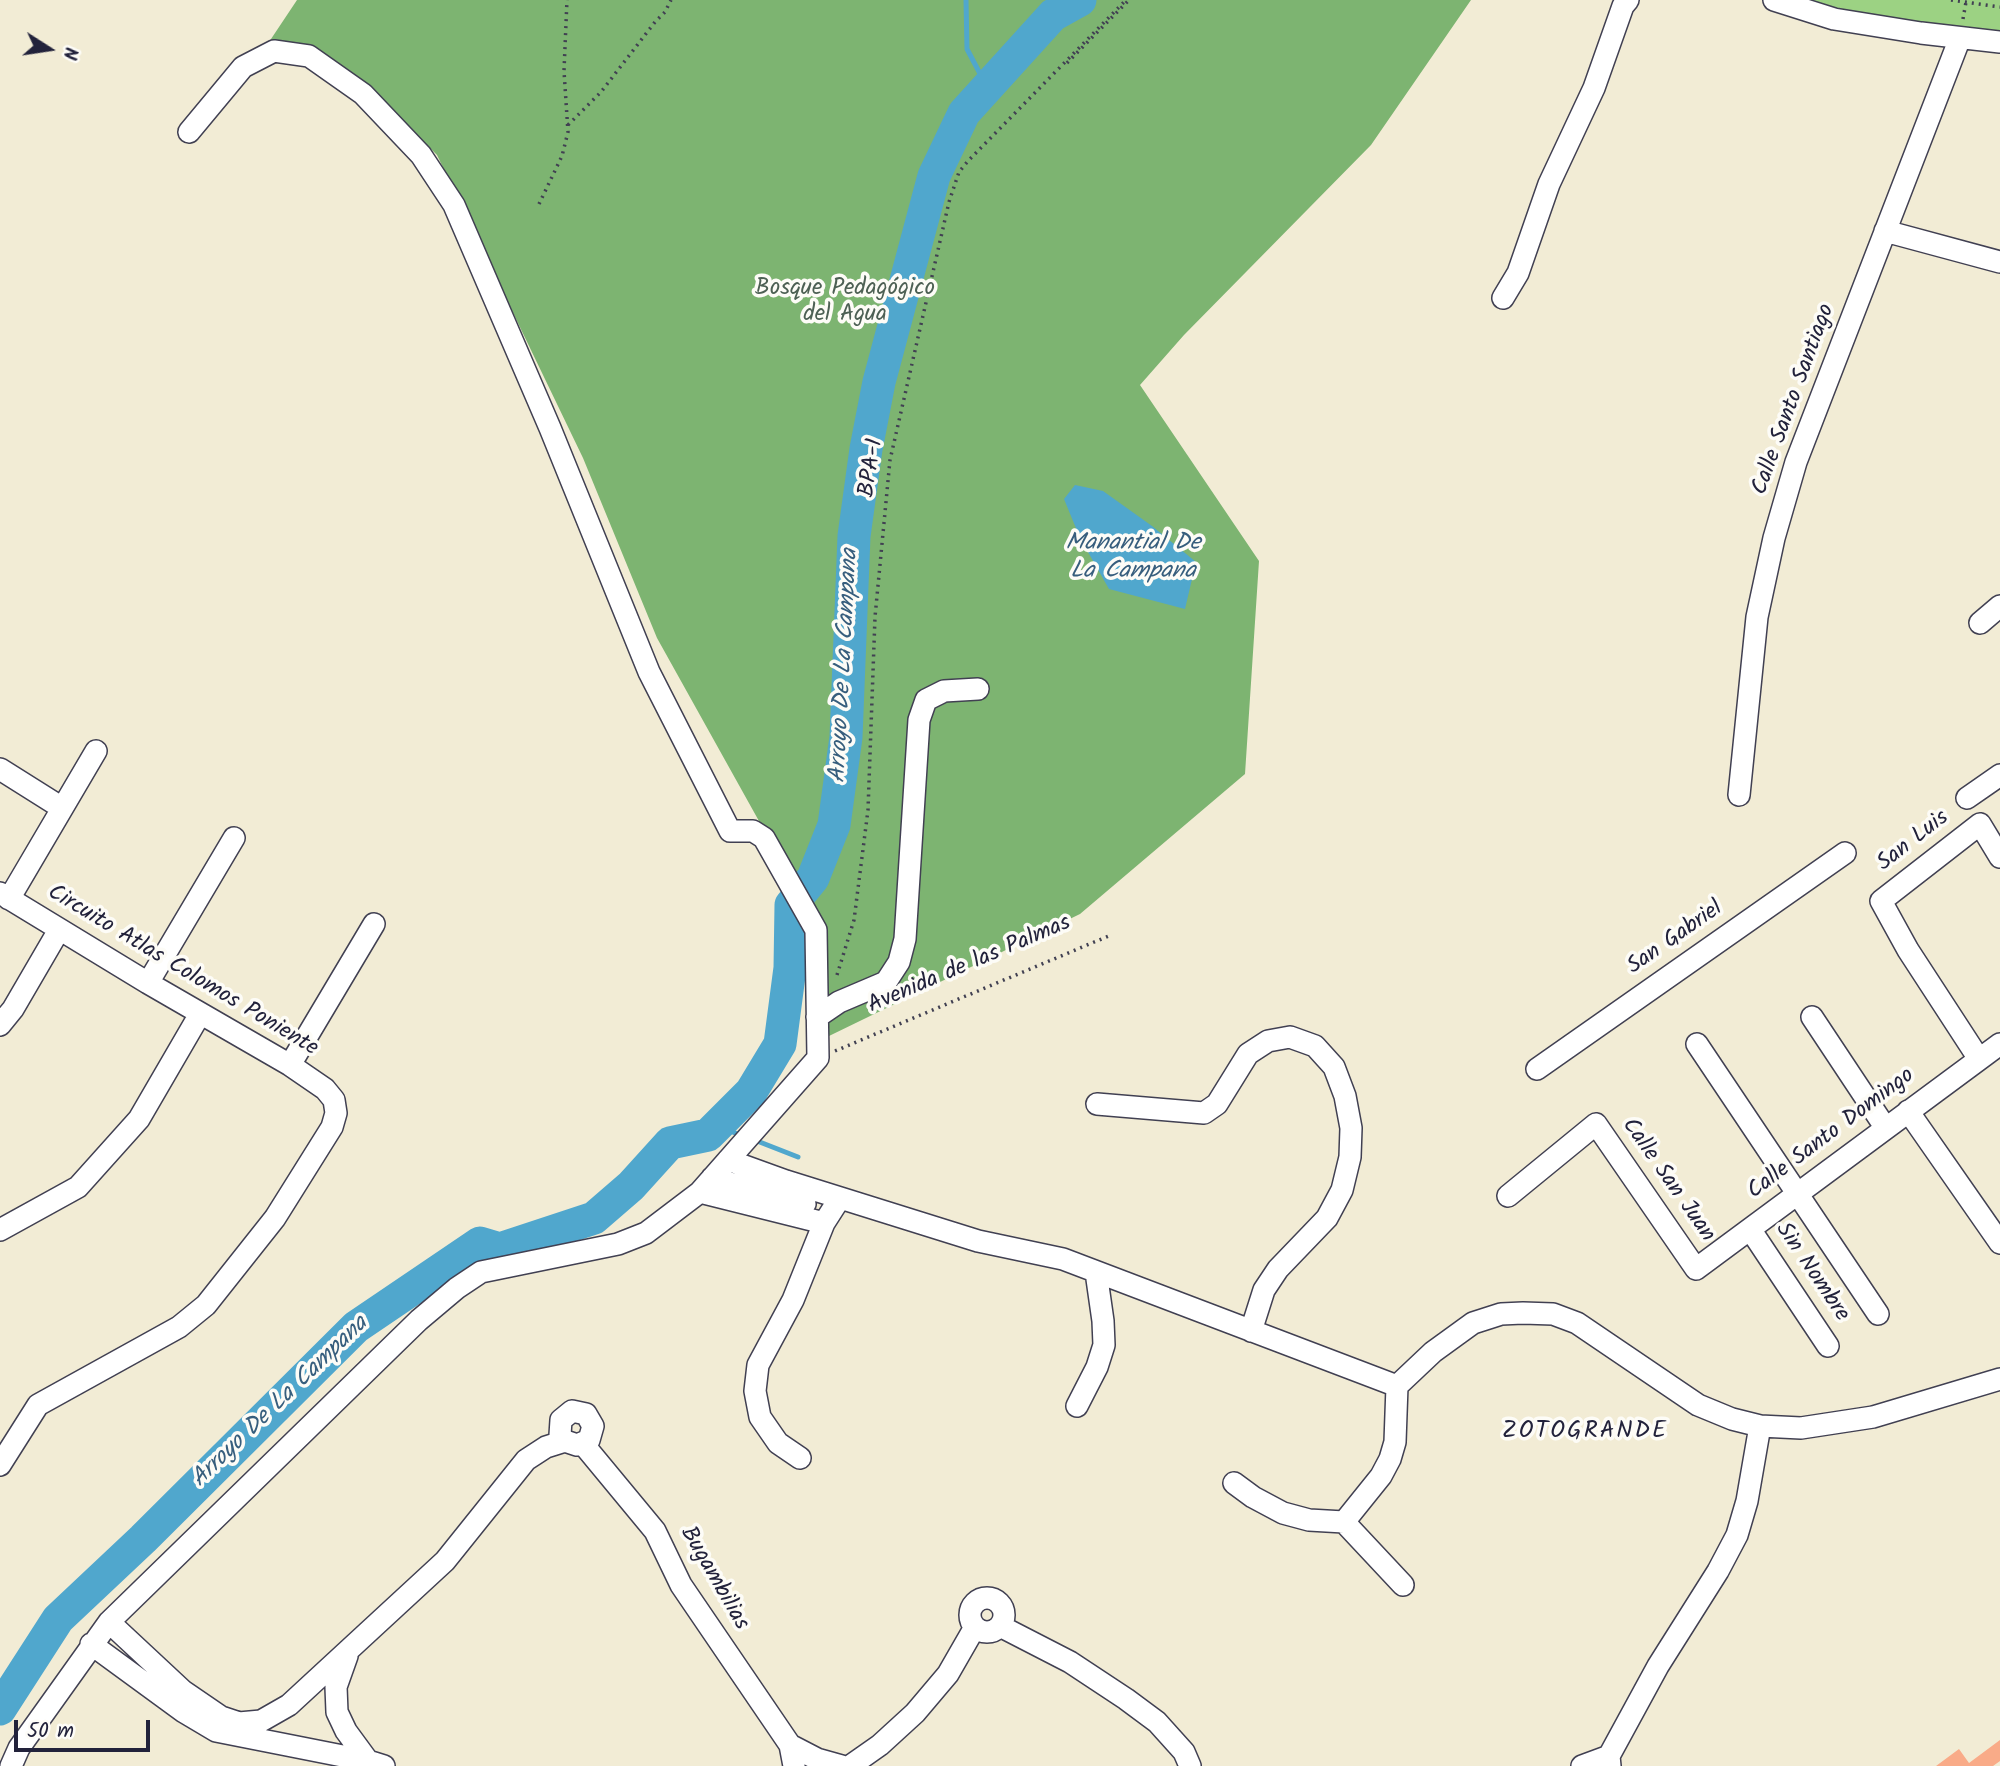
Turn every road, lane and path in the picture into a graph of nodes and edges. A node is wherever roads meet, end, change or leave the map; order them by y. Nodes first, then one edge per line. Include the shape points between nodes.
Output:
1 (567, 0) edge
2 (671, 0) edge
3 (1127, 0) edge
4 (1628, 0) edge
5 (1774, 0) edge
6 (1951, 0) edge
7 (2000, 7) edge
8 (1960, 38) junction
9 (2000, 42) edge
10 (567, 125) junction
11 (189, 132) dead end
12 (539, 204) dead end
13 (1885, 231) junction
14 (2000, 262) edge
15 (1503, 298) dead end
16 (2000, 606) edge
17 (1980, 623) dead end
18 (978, 689) dead end
19 (96, 751) dead end
20 (0, 769) edge
21 (2000, 775) edge
22 (1739, 795) dead end
23 (1967, 797) dead end
24 (62, 808) junction
25 (234, 838) dead end
26 (1845, 853) dead end
27 (2000, 857) edge
28 (4, 896) edge
29 (374, 924) dead end
30 (59, 930) junction
31 (1111, 935) dead end
32 (148, 984) junction
33 (825, 1012) junction
34 (200, 1014) junction
35 (1812, 1017) dead end
36 (0, 1025) edge
37 (1697, 1044) dead end
38 (849, 1045) dead end
39 (1992, 1054) edge
40 (290, 1065) junction
41 (1537, 1069) dead end
42 (1097, 1104) dead end
43 (1908, 1111) junction
44 (1885, 1127) junction
45 (734, 1153) junction
46 (706, 1185) junction
47 (1797, 1193) junction
48 (1508, 1196) dead end
49 (832, 1211) junction
50 (1750, 1228) junction
51 (0, 1230) edge
52 (2000, 1243) edge
53 (1696, 1269) joint
54 (1096, 1272) junction
55 (1878, 1314) dead end
56 (1251, 1331) junction
57 (1828, 1346) dead end
58 (2000, 1379) edge
59 (1397, 1386) junction
60 (1077, 1406) dead end
61 (1760, 1426) junction
62 (800, 1458) dead end
63 (0, 1465) edge
64 (1234, 1483) dead end
65 (1343, 1522) junction
66 (1404, 1585) dead end
67 (109, 1622) junction
68 (1000, 1626) junction
69 (975, 1627) junction
70 (91, 1644) junction
71 (349, 1650) junction
72 (792, 1756) edge
73 (1609, 1761) edge
74 (376, 1763) edge
75 (11, 1766) edge
76 (842, 1766) edge
77 (850, 1766) edge
78 (1190, 1766) edge
79 (1581, 1766) edge

1 - 10 path
2 - 10 path via 601,92
3 - 33 path via 970,160 953,196 891,460 877,612 869,812 856,920
4 - 15 street via 1549,184 1518,274
5 - 8 street via 1834,19
6 - 7 path
8 - 9 street
8 - 13 street, Calle Santo Santiago
10 - 12 path via 562,156
11 - 33 street via 243,67 274,51 309,56 363,94 421,155 454,205 649,671 730,831 753,831 765,838 816,930
13 - 14 street
13 - 22 street, Calle Santo Santiago via 1796,462 1774,538 1757,617
16 - 17 street
18 - 33 street via 944,691 926,700 919,720 905,939 899,962 886,982
19 - 24 street
20 - 24 street
21 - 23 street
24 - 28 street
25 - 32 street
26 - 41 street, San Gabriel
27 - 39 street, San Luis via 1980,824 1881,901 1908,950
28 - 30 street, Circuito Atlas Colomos Poniente
29 - 40 street
30 - 32 street, Circuito Atlas Colomos Poniente
30 - 36 street
31 - 38 path, Avenida de las Palmas
32 - 34 street, Circuito Atlas Colomos Poniente
33 - 45 street via 818,1058
34 - 40 street, Circuito Atlas Colomos Poniente
34 - 51 street via 139,1119 78,1187
35 - 44 street
37 - 47 street
39 - 43 street, Calle Santo Domingo
40 - 63 street, Circuito Atlas Colomos Poniente via 325,1089 334,1100 336,1113 332,1127 275,1218 206,1305 179,1327 38,1405
42 - 56 street via 1204,1112 1217,1104 1248,1054 1268,1041 1290,1037 1315,1046 1334,1067 1351,1128 1342,1190 1327,1218 1264,1290
43 - 44 street, Calle Santo Domingo
43 - 52 street
44 - 47 street, Calle Santo Domingo
45 - 46 street
45 - 49 street
46 - 49 street
46 - 67 street via 646,1233 618,1244 481,1272 457,1288
47 - 50 street, Calle Santo Domingo
47 - 55 street
48 - 53 street, Calle San Juan via 1596,1124
49 - 54 street via 1063,1259
49 - 62 street via 758,1365 755,1391 760,1417 778,1443
50 - 53 street, Calle Santo Domingo
50 - 57 street, Sin Nombre
54 - 56 street
54 - 60 street via 1104,1345
56 - 59 street
58 - 61 street via 1873,1417 1801,1428
59 - 61 street via 1473,1323 1500,1314 1553,1314 1605,1340 1698,1405
59 - 65 street via 1391,1459
61 - 73 street via 1737,1535 1657,1667
64 - 65 street via 1283,1513
65 - 66 street
67 - 70 street
67 - 71 street via 194,1699 239,1723 261,1721 289,1705
68 - 69 street via 988,1632
68 - 69 street via 1002,1606 983,1598 970,1614
68 - 78 street via 1070,1662 1125,1699 1157,1723 1184,1752
69 - 77 street via 948,1674 915,1713
70 - 74 street via 216,1731
70 - 75 street
71 - 72 street, Bugambilias via 445,1562 526,1460 546,1447 574,1442 655,1531 681,1585
71 - 74 street via 336,1687 337,1712 346,1731
72 - 76 street, Bugambilias
73 - 79 street

